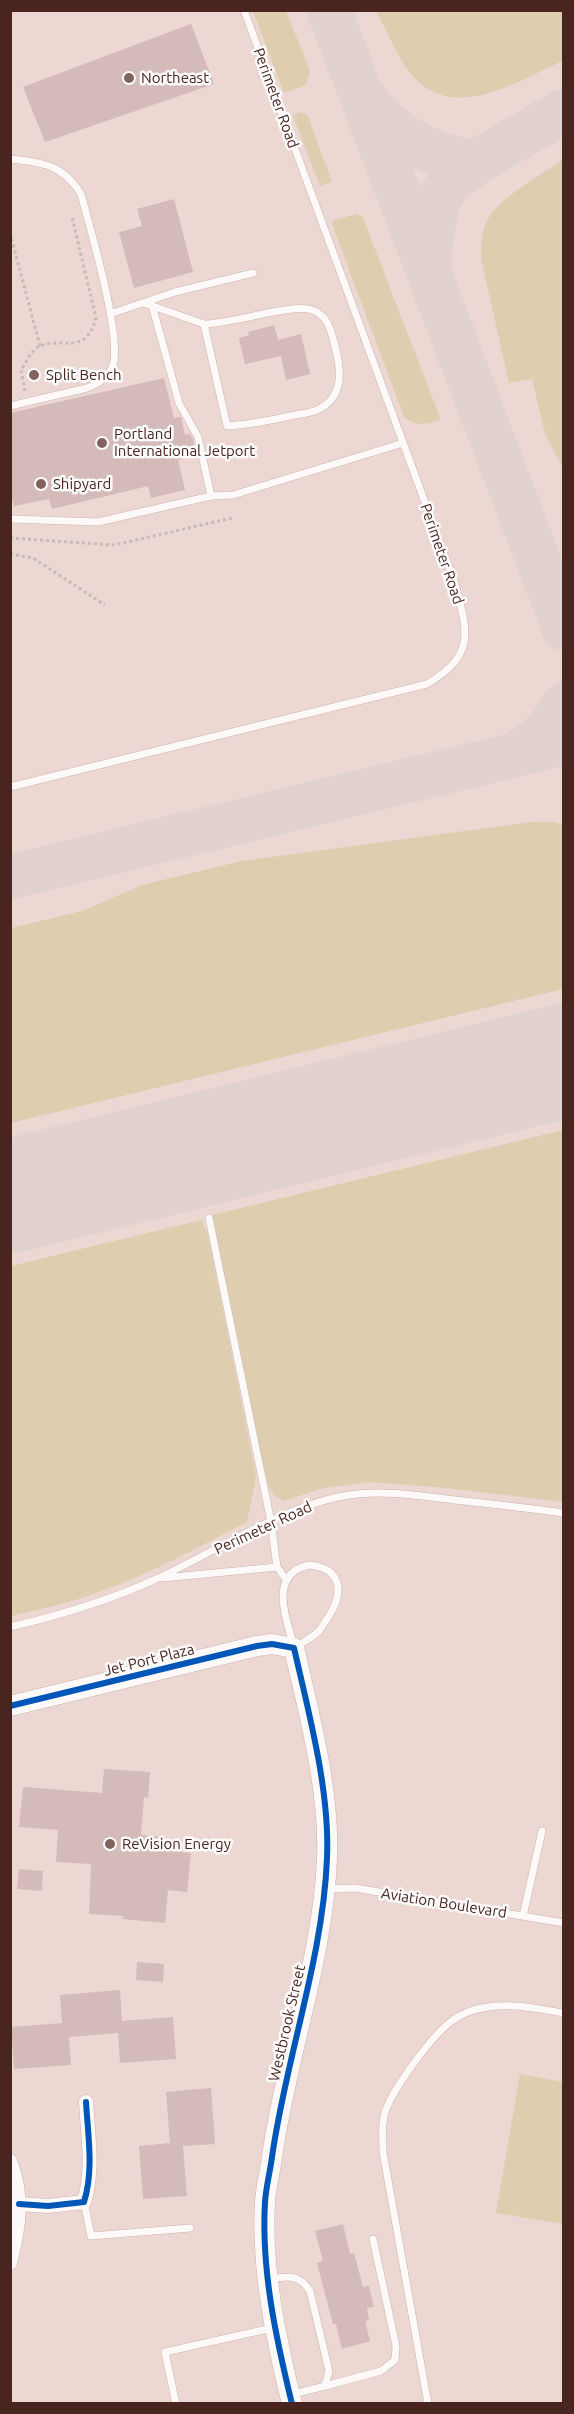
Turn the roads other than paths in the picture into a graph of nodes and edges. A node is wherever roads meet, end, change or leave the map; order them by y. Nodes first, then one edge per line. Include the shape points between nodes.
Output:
1 (244, 10) edge
2 (11, 158) edge
3 (254, 273) dead end
4 (144, 303) junction
5 (152, 305) junction
6 (110, 314) junction
7 (204, 324) junction
8 (10, 406) edge
9 (403, 443) junction
10 (211, 496) junction
11 (10, 519) edge
12 (10, 787) edge
13 (209, 1218) dead end
14 (564, 1513) edge
15 (271, 1522) junction
16 (277, 1567) junction
17 (157, 1579) junction
18 (286, 1579) junction
19 (10, 1627) edge
20 (294, 1648) junction
21 (10, 1706) edge
22 (542, 1831) dead end
23 (325, 1889) junction
24 (523, 1916) junction
25 (564, 1923) edge
26 (564, 2013) edge
27 (86, 2102) dead end
28 (10, 2161) edge
29 (84, 2202) junction
30 (19, 2204) junction
31 (190, 2228) dead end
32 (373, 2239) dead end
33 (10, 2263) edge
34 (267, 2279) junction
35 (275, 2328) junction
36 (325, 2386) junction
37 (291, 2399) edge
38 (176, 2403) edge
39 (428, 2403) edge

1 - 9 lane, Perimeter Road
2 - 6 lane via 58,169 81,194
3 - 4 lane
4 - 5 lane
4 - 6 lane
5 - 7 lane
5 - 10 lane via 178,403 198,437
6 - 8 lane via 114,353 107,376 87,388
7 - 7 lane via 296,309 314,310 325,318 333,338 339,388 318,410 227,426
9 - 10 lane via 233,495
9 - 12 lane, Perimeter Road via 466,622 465,646 441,675 427,684
10 - 11 lane via 98,522
13 - 15 lane
14 - 15 lane, Perimeter Road via 406,1494 376,1494 339,1497
15 - 16 lane
15 - 17 lane, Perimeter Road
16 - 17 lane
16 - 18 lane
17 - 19 lane, Perimeter Road via 91,1606
18 - 20 lane via 283,1597
18 - 20 lane via 300,1567 318,1566 334,1576 339,1594 319,1631
20 - 21 street, Jet Port Plaza via 257,1646
20 - 23 street, Westbrook Street via 324,1793
22 - 24 lane
23 - 24 lane, Aviation Boulevard via 355,1888
23 - 34 street, Westbrook Street via 320,1930 277,2121 266,2202
24 - 25 lane, Aviation Boulevard
26 - 39 lane via 496,2005 465,2012 440,2031 392,2096 385,2113 384,2152
27 - 29 street via 90,2183
28 - 30 street
29 - 30 street
29 - 31 lane via 91,2236
30 - 33 street via 18,2231
32 - 36 lane via 396,2346 394,2360 381,2371
34 - 35 street, Westbrook Street
34 - 36 lane via 290,2276 310,2291 329,2371
35 - 37 street, Westbrook Street
35 - 38 lane via 165,2352
36 - 37 lane

